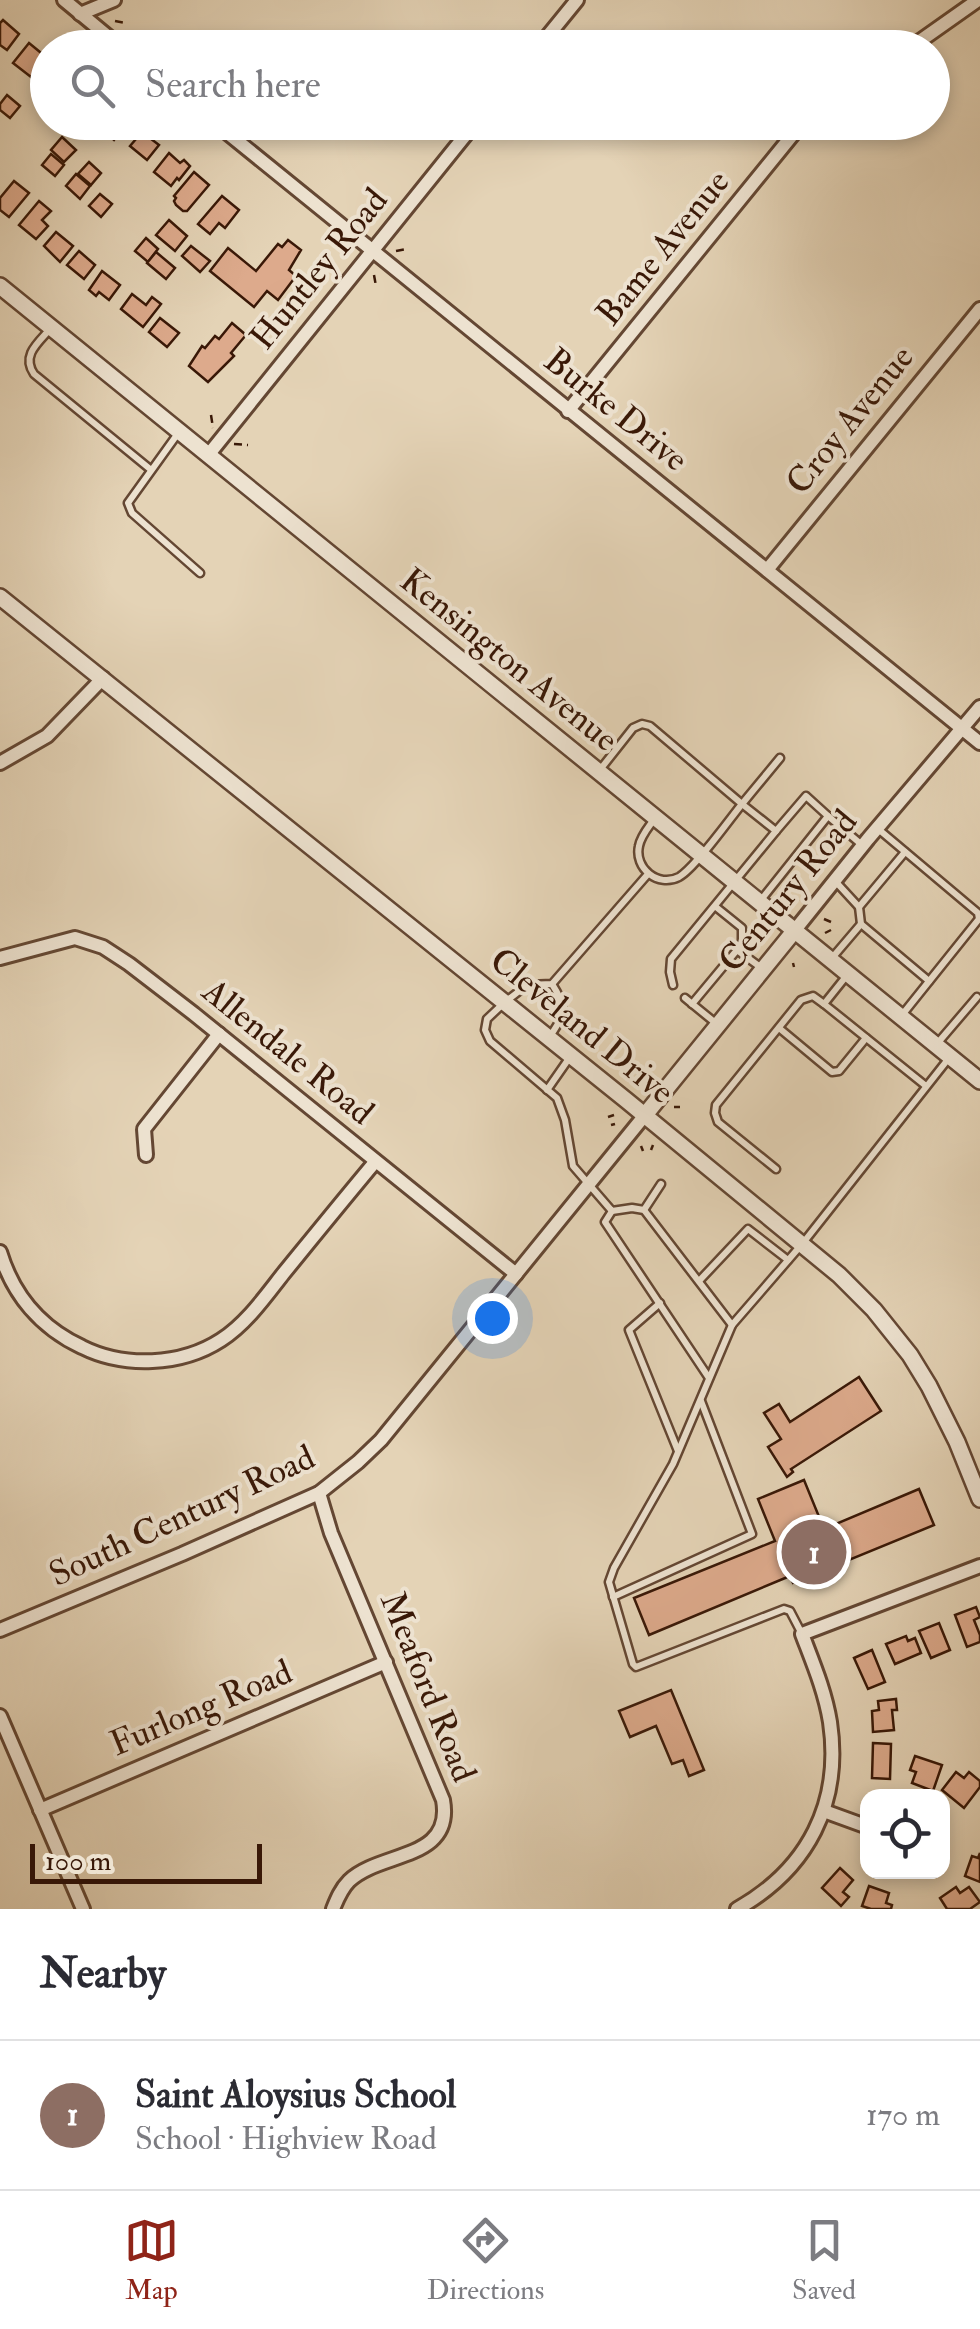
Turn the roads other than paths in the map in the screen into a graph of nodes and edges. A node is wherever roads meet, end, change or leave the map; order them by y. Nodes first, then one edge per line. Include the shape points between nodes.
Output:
1 (64, 0) edge
2 (114, 0) edge
3 (577, 0) edge
4 (978, 0) edge
5 (80, 14) junction
6 (100, 30) edge
7 (553, 30) edge
8 (936, 30) edge
9 (236, 140) edge
10 (461, 140) edge
11 (788, 140) edge
12 (371, 250) junction
13 (0, 286) edge
14 (980, 309) edge
15 (52, 327) junction
16 (568, 410) junction
17 (180, 430) junction
18 (209, 454) junction
19 (150, 469) junction
20 (768, 570) junction
21 (200, 573) dead end
22 (0, 597) edge
23 (103, 678) junction
24 (980, 707) edge
25 (962, 728) junction
26 (980, 743) edge
27 (780, 758) dead end
28 (0, 763) edge
29 (599, 771) junction
30 (742, 804) junction
31 (828, 816) junction
32 (656, 817) junction
33 (877, 828) junction
34 (776, 831) junction
35 (862, 846) junction
36 (905, 852) junction
37 (701, 854) junction
38 (648, 874) junction
39 (734, 881) junction
40 (834, 881) junction
41 (760, 902) junction
42 (716, 906) junction
43 (859, 907) junction
44 (860, 924) junction
45 (795, 930) junction
46 (738, 950) junction
47 (0, 958) edge
48 (831, 960) junction
49 (764, 970) junction
50 (848, 974) junction
51 (929, 981) junction
52 (552, 984) junction
53 (673, 985) dead end
54 (977, 997) dead end
55 (685, 998) dead end
56 (505, 1002) junction
57 (692, 1004) junction
58 (824, 1004) junction
59 (901, 1016) junction
60 (718, 1025) junction
61 (779, 1028) junction
62 (219, 1034) junction
63 (548, 1038) junction
64 (866, 1038) junction
65 (936, 1045) junction
66 (571, 1056) junction
67 (950, 1056) junction
68 (980, 1081) edge
69 (926, 1086) junction
70 (547, 1090) junction
71 (645, 1116) junction
72 (146, 1155) dead end
73 (375, 1162) junction
74 (776, 1169) dead end
75 (661, 1184) dead end
76 (588, 1185) junction
77 (644, 1210) junction
78 (612, 1211) junction
79 (803, 1243) junction
80 (0, 1252) edge
81 (788, 1260) junction
82 (516, 1274) junction
83 (698, 1281) junction
84 (660, 1304) junction
85 (732, 1325) junction
86 (710, 1378) junction
87 (700, 1400) junction
88 (678, 1452) junction
89 (318, 1493) junction
90 (980, 1499) edge
91 (980, 1566) edge
92 (613, 1597) junction
93 (0, 1630) edge
94 (802, 1634) junction
95 (386, 1662) junction
96 (0, 1716) edge
97 (40, 1810) junction
98 (824, 1811) junction
99 (860, 1824) edge
100 (83, 1909) edge
101 (333, 1909) edge
102 (737, 1909) edge

1 - 5 street
2 - 5 street
3 - 7 street
4 - 8 street
5 - 6 street
9 - 12 street, Burke Drive
10 - 12 street, Huntley Road
11 - 16 street, Bame Avenue
12 - 16 street, Burke Drive
12 - 18 street, Huntley Road
13 - 15 street, Kensington Avenue
14 - 20 street, Croy Avenue
15 - 17 street, Kensington Avenue
15 - 19 lane via 28,359 34,374
16 - 20 street, Burke Drive
17 - 18 street, Kensington Avenue
17 - 19 lane
18 - 29 street, Kensington Avenue
19 - 21 lane via 129,509
20 - 25 street, Burke Drive
22 - 23 street, Cleveland Drive
23 - 28 street via 47,736
23 - 56 street, Cleveland Drive
24 - 25 street, Century Road
25 - 26 street, Burke Drive
25 - 33 street, Century Road
27 - 30 lane
29 - 30 lane via 642,724
29 - 32 street, Kensington Avenue
30 - 34 lane
30 - 37 lane
31 - 34 lane via 806,796
31 - 35 lane
31 - 41 lane
32 - 37 street, Kensington Avenue
32 - 38 lane via 638,849
33 - 35 street, Century Road
33 - 36 lane
34 - 39 lane
35 - 40 street, Century Road
36 - 43 lane
36 - 51 lane via 980,919
37 - 38 lane via 676,878
37 - 39 street, Kensington Avenue
38 - 52 lane
39 - 41 street, Kensington Avenue
39 - 42 lane
40 - 43 lane
40 - 45 street, Century Road
41 - 45 street, Kensington Avenue
42 - 46 lane via 742,928
42 - 53 lane via 671,958
43 - 44 lane
44 - 48 lane
44 - 51 lane
45 - 48 street, Kensington Avenue
45 - 49 street, Century Road
46 - 49 lane
46 - 57 lane
47 - 62 street, Allendale Road via 88,940
48 - 50 street, Kensington Avenue
49 - 60 street, Century Road
50 - 58 lane
50 - 59 street, Kensington Avenue
51 - 59 lane
52 - 56 lane via 528,985
52 - 63 lane via 563,1018
54 - 65 lane
55 - 57 lane
56 - 63 street, Cleveland Drive
56 - 70 lane via 487,1019 490,1041
57 - 60 lane
58 - 61 lane via 813,996 801,1000
58 - 64 lane
59 - 65 street, Kensington Avenue
60 - 71 street, Century Road
61 - 64 lane via 832,1072
61 - 74 lane via 714,1113
62 - 72 street via 144,1129
62 - 73 street, Allendale Road
63 - 66 street, Cleveland Drive
64 - 69 lane
65 - 67 street, Kensington Avenue
66 - 70 lane
66 - 71 street, Cleveland Drive
67 - 68 street, Kensington Avenue
67 - 69 lane
69 - 79 lane
70 - 76 lane via 565,1120 573,1166
71 - 76 street, South Century Road
71 - 79 street, Cleveland Drive
73 - 80 street via 245,1319 220,1341 181,1357 122,1359 66,1340 30,1309
73 - 82 street, Allendale Road
75 - 77 lane
76 - 78 lane
76 - 82 street, South Century Road
77 - 78 lane
77 - 83 lane
78 - 84 lane via 605,1222
79 - 81 lane
79 - 90 street, Cleveland Drive via 874,1310 910,1355
81 - 83 lane via 748,1228
81 - 85 lane
82 - 89 street, South Century Road via 381,1440
83 - 85 lane
84 - 86 lane
84 - 88 lane via 629,1330
85 - 86 lane
86 - 87 lane
87 - 88 lane
87 - 92 lane via 752,1534
88 - 92 lane via 614,1568
89 - 93 street, South Century Road
89 - 95 street, Meaford Road
91 - 94 street
92 - 94 lane via 636,1668 784,1609
94 - 98 street via 830,1722 831,1784
95 - 97 street, Furlong Road
95 - 101 street, Meaford Road via 443,1800 442,1824 428,1844 347,1882
96 - 97 street
97 - 100 street
98 - 99 street
98 - 102 street via 792,1865

